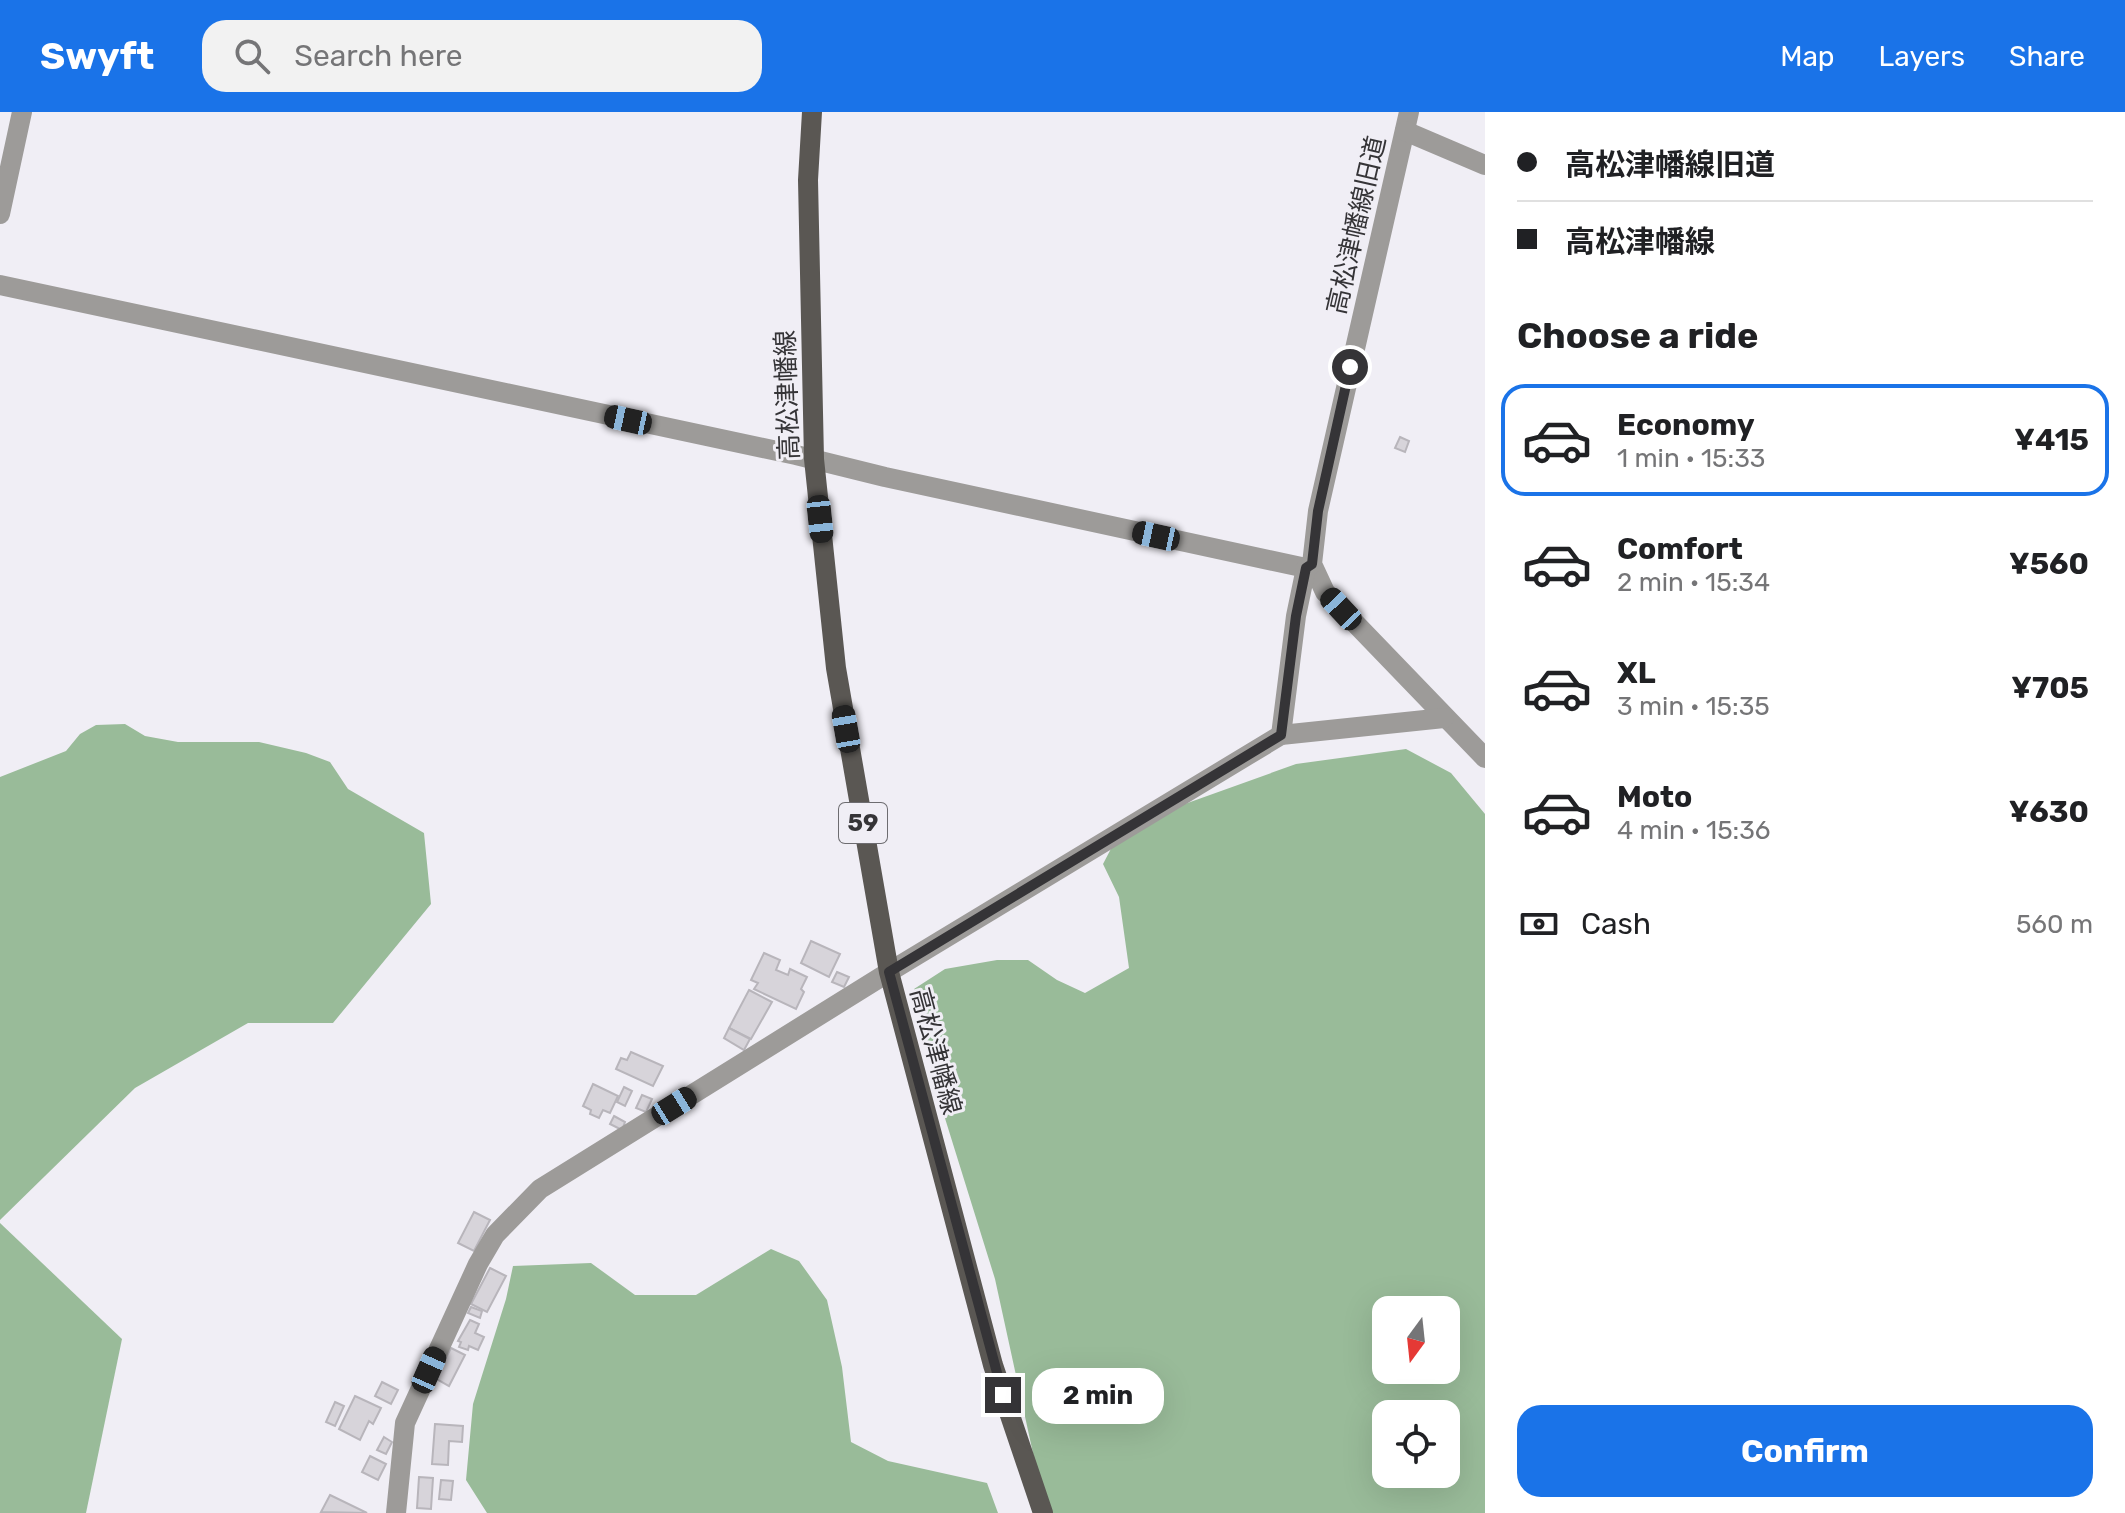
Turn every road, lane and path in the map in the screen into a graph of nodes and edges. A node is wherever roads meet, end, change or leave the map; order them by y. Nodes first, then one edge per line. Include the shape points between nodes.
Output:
1 (22, 112) edge
2 (812, 112) edge
3 (1407, 122) edge
4 (1485, 165) edge
5 (0, 214) edge
6 (0, 285) edge
7 (814, 459) junction
8 (1309, 566) junction
9 (1444, 718) junction
10 (1281, 735) junction
11 (1485, 758) edge
12 (889, 972) junction
13 (396, 1513) edge
14 (1043, 1513) edge

1 - 5 street
2 - 7 main road, 高松津幡線 / 59 via 808,180
3 - 4 street
3 - 8 street, 高松津幡線旧道
6 - 7 street
7 - 8 street
7 - 12 main road, 高松津幡線 / 59 via 836,668
8 - 9 street via 1325,592
8 - 10 street, 高松津幡線旧道 via 1296,616
9 - 10 street
9 - 11 street
10 - 12 street
12 - 13 street via 540,1189 495,1235 405,1423
12 - 14 main road, 高松津幡線 / 59 via 993,1365

